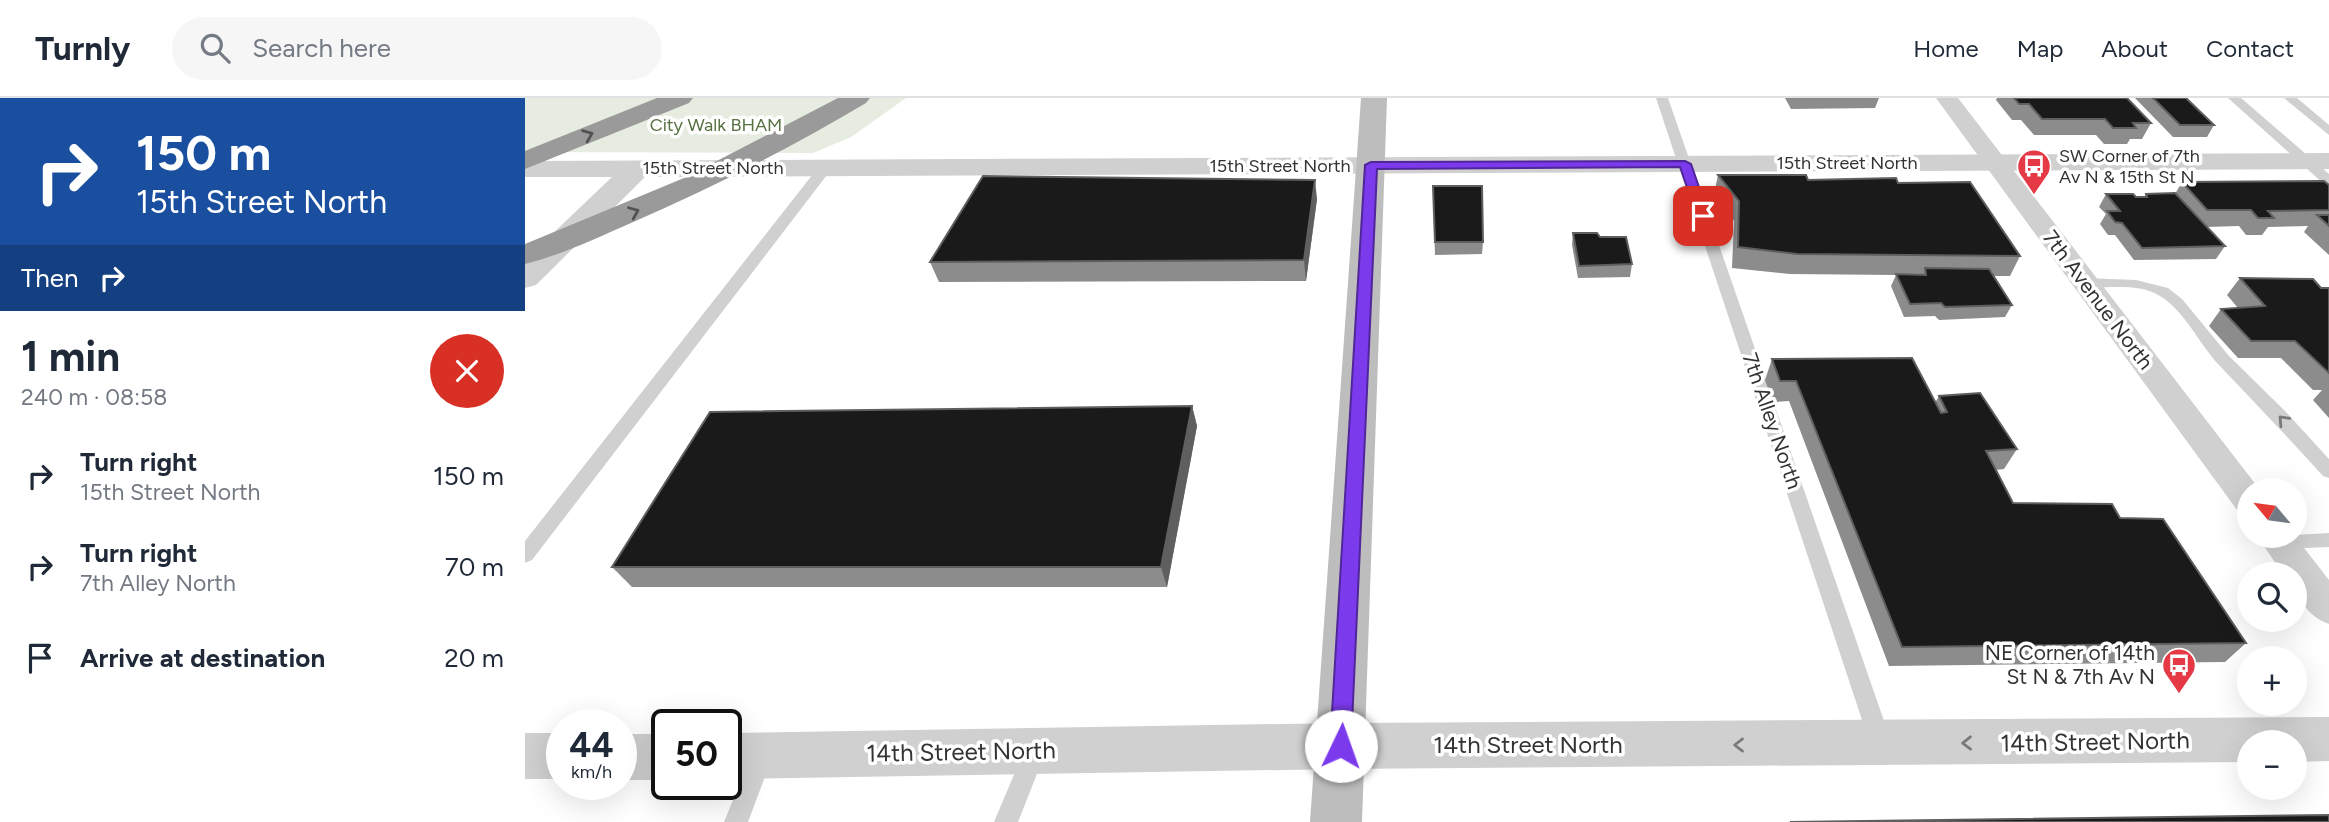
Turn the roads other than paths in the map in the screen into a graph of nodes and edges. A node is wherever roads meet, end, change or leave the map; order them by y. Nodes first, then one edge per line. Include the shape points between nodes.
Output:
1 (680, 98) edge
2 (857, 98) edge
3 (1374, 98) edge
4 (1661, 98) edge
5 (1947, 98) edge
6 (2234, 98) edge
7 (2290, 98) edge
8 (2329, 131) edge
9 (525, 161) edge
10 (2318, 161) edge
11 (1995, 163) junction
12 (1685, 164) junction
13 (1371, 165) junction
14 (638, 168) junction
15 (825, 168) junction
16 (525, 169) edge
17 (2329, 181) edge
18 (525, 255) edge
19 (525, 278) edge
20 (2085, 282) junction
21 (2329, 471) edge
22 (2237, 485) edge
23 (2307, 540) edge
24 (2329, 540) edge
25 (2284, 548) edge
26 (525, 555) edge
27 (2329, 608) edge
28 (2329, 739) edge
29 (1881, 744) junction
30 (1341, 746) junction
31 (1035, 751) junction
32 (744, 755) edge
33 (525, 756) edge
34 (546, 756) edge
35 (736, 822) edge
36 (1006, 822) edge
37 (1336, 822) edge

9 -> 1 highway
18 -> 2 highway via 673,195 751,158
3 - 13 main road
4 - 12 lane, 7th Alley North
5 - 11 street, 7th Avenue North
6 - 10 lane
7 - 8 lane
10 - 11 street, 15th Street North
10 - 17 lane
11 - 12 street, 15th Street North
11 - 20 street, 7th Avenue North
12 - 13 street, 15th Street North
12 - 29 lane, 7th Alley North
13 - 15 street, 15th Street North
13 - 30 main road
14 - 15 street, 15th Street North
14 - 16 street, 15th Street North
14 - 19 street
15 - 26 lane
21 -> 20 lane via 2163,291 2136,284
20 - 22 street, 7th Avenue North
23 - 24 lane
25 - 27 street
28 -> 29 street, 14th Street North
29 -> 30 street, 14th Street North
30 - 31 street, 14th Street North
30 - 37 main road
31 - 32 street, 14th Street North
31 - 36 lane
32 - 35 lane
33 - 34 street

